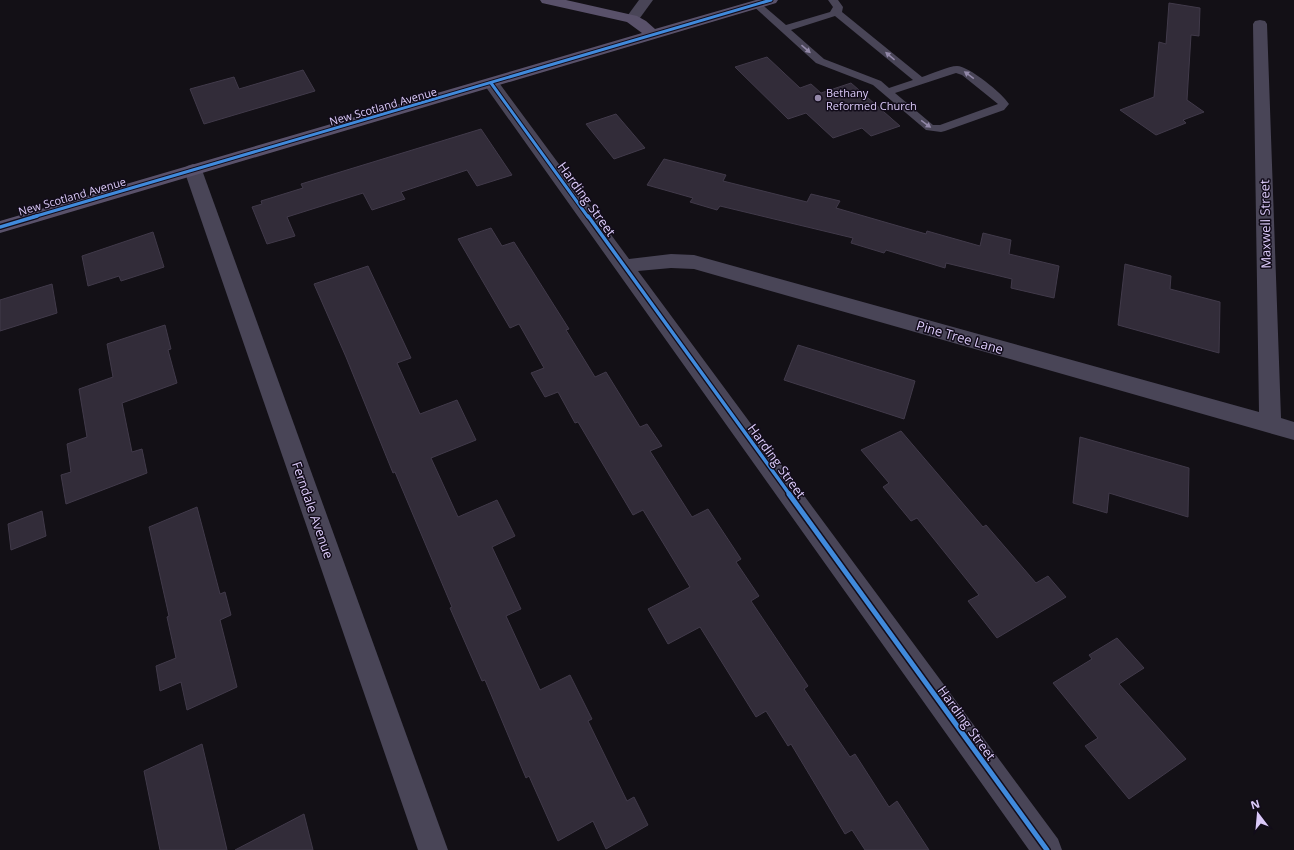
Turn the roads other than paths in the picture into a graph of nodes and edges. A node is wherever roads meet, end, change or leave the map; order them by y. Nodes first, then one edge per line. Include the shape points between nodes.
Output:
1 (547, 0) edge
2 (646, 0) edge
3 (771, 0) edge
4 (833, 0) edge
5 (756, 4) junction
6 (836, 12) junction
7 (632, 19) junction
8 (1260, 24) dead end
9 (784, 29) junction
10 (653, 35) junction
11 (920, 81) junction
12 (491, 84) junction
13 (888, 92) junction
14 (193, 170) junction
15 (0, 227) edge
16 (623, 266) junction
17 (1270, 424) junction
18 (1294, 431) edge
19 (433, 850) edge
20 (1047, 850) edge

1 - 7 street
2 - 7 street
3 - 5 street, New Scotland Avenue
4 - 6 lane via 838,7
5 - 9 lane
5 - 10 street, New Scotland Avenue
6 - 9 lane
11 -> 6 lane
7 - 10 street
8 - 17 street, Maxwell Street
9 -> 13 lane via 823,63 873,82
10 - 12 street, New Scotland Avenue
11 - 13 lane
13 -> 11 lane via 927,126 934,129 941,129 1003,105 1001,100 961,70 953,70
12 - 14 street, New Scotland Avenue
12 - 16 street, Harding Street
14 - 15 street, New Scotland Avenue
14 - 19 street, Ferndale Avenue
16 - 17 street, Pine Tree Lane via 671,261 694,262
16 - 20 street, Harding Street
17 - 18 street, Pine Tree Lane

